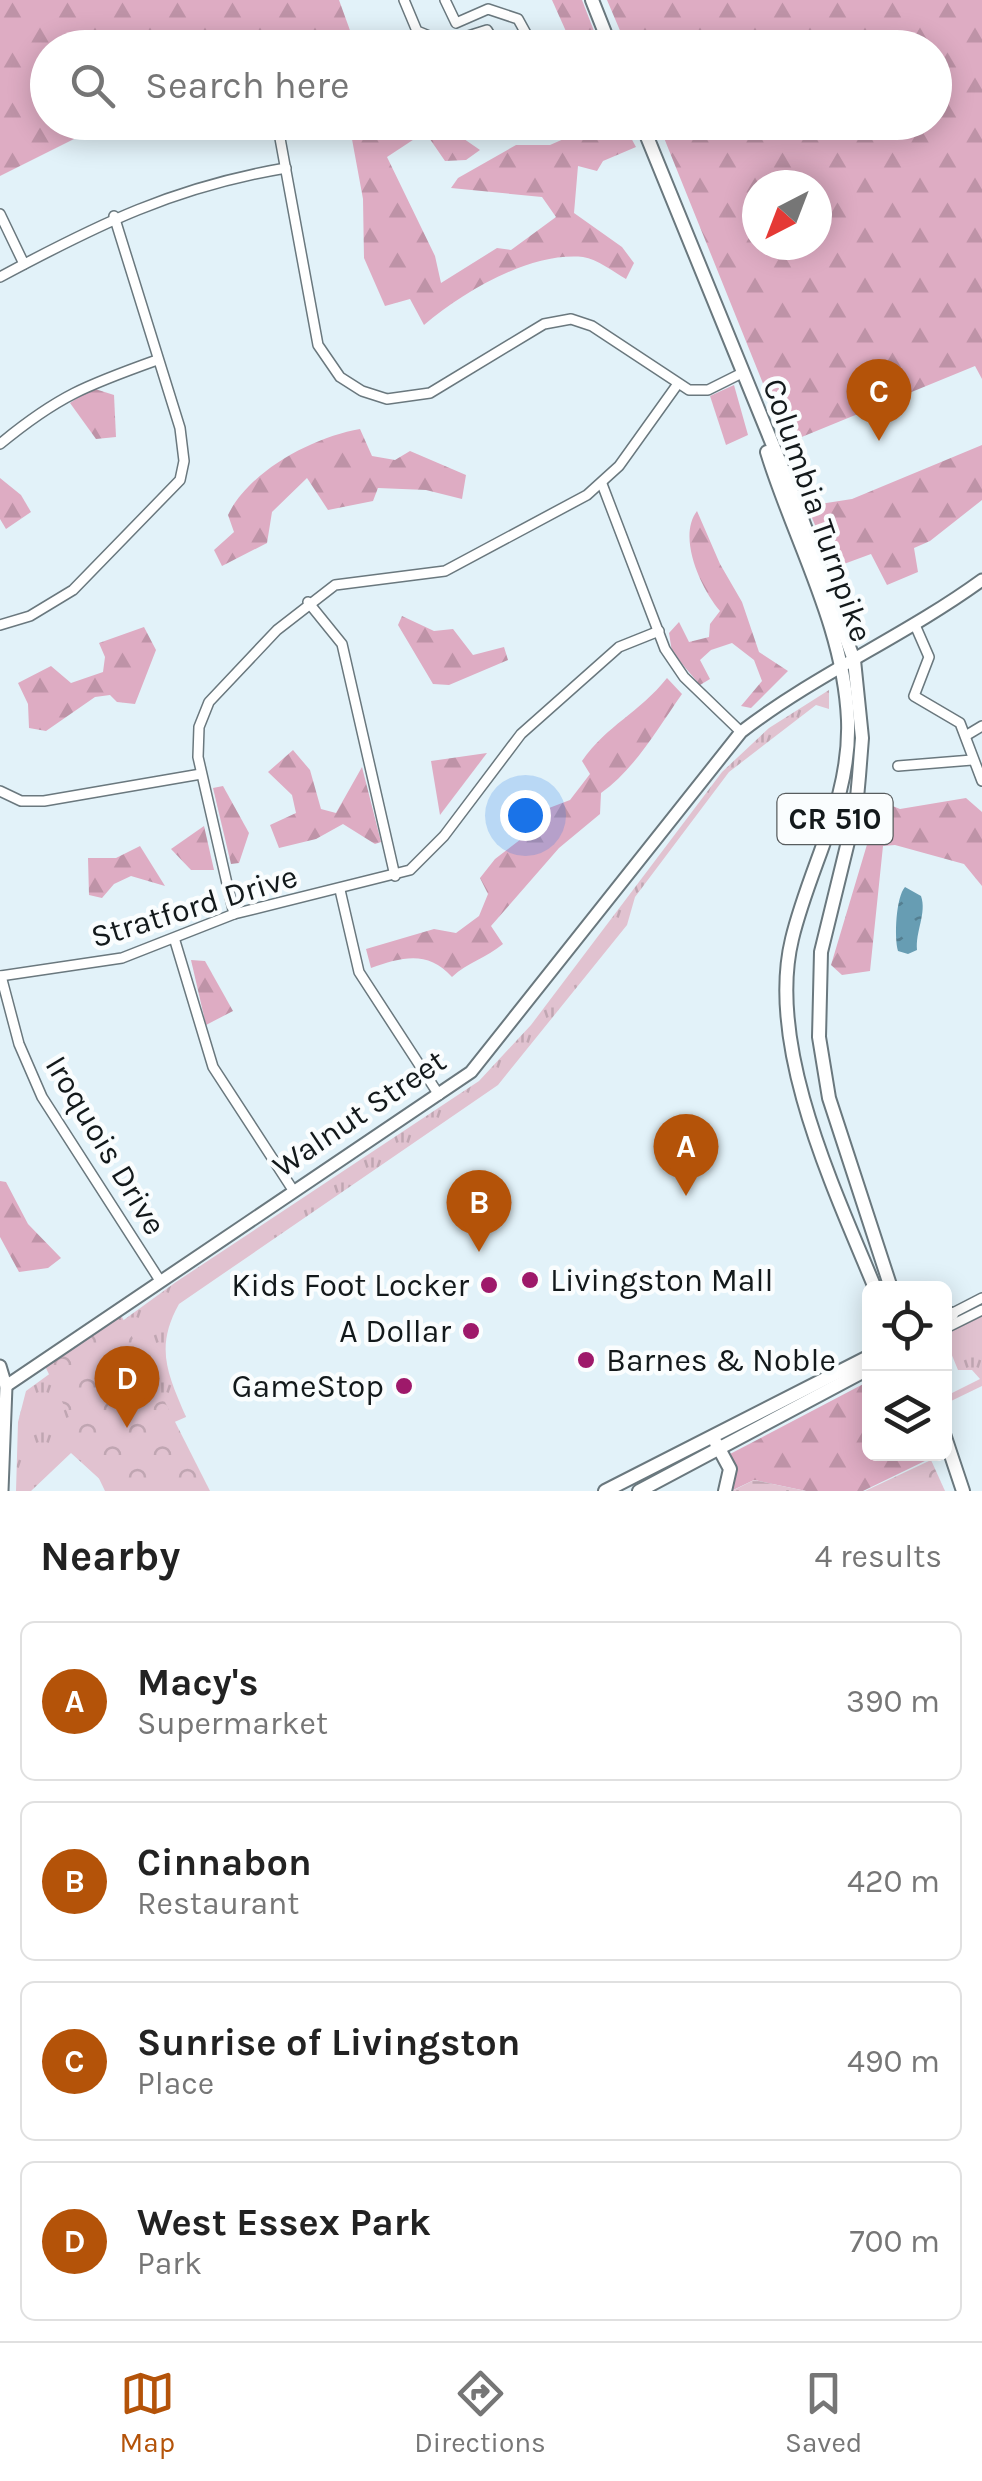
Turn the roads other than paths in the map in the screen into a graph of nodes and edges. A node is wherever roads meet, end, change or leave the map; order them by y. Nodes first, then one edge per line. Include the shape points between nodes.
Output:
1 (404, 0) edge
2 (445, 0) edge
3 (592, 0) edge
4 (417, 30) edge
5 (524, 30) edge
6 (602, 30) edge
7 (281, 140) edge
8 (648, 140) edge
9 (286, 168) junction
10 (0, 214) edge
11 (114, 216) junction
12 (24, 264) junction
13 (0, 277) edge
14 (156, 360) junction
15 (742, 373) junction
16 (678, 385) junction
17 (0, 444) edge
18 (602, 484) junction
19 (982, 580) edge
20 (308, 602) junction
21 (0, 625) edge
22 (916, 625) junction
23 (659, 631) junction
24 (848, 664) junction
25 (982, 726) edge
26 (741, 732) junction
27 (967, 735) junction
28 (972, 760) junction
29 (898, 766) dead end
30 (201, 774) junction
31 (982, 780) edge
32 (0, 792) edge
33 (395, 876) junction
34 (340, 890) junction
35 (234, 914) junction
36 (175, 941) junction
37 (0, 976) edge
38 (439, 1095) junction
39 (293, 1190) junction
40 (159, 1278) junction
41 (872, 1281) edge
42 (889, 1281) edge
43 (982, 1298) edge
44 (982, 1310) edge
45 (952, 1313) edge
46 (952, 1325) edge
47 (0, 1366) edge
48 (862, 1369) edge
49 (6, 1386) junction
50 (715, 1442) junction
51 (952, 1458) edge
52 (948, 1461) edge
53 (963, 1490) edge
54 (2, 1491) edge
55 (605, 1491) edge
56 (640, 1491) edge
57 (725, 1491) edge

1 - 4 street
2 - 5 street via 456,23 488,9 518,18
3 - 6 main road
7 - 9 street
8 - 15 main road, CR 510
9 - 11 street via 226,178
9 - 16 street via 318,345 340,377 362,391 387,400 430,393 544,324 571,319 592,326
10 - 12 street
11 - 12 street
11 - 14 street
12 - 13 street
14 - 17 street via 48,404
14 - 21 street via 183,446 180,480 73,590
15 - 16 street via 708,390
15 - 24 main road, Columbia Turnpike / CR 510
16 - 18 street
18 - 20 street via 446,572 334,584
18 - 23 street
19 - 22 street, Walnut Street
20 - 30 street via 209,702 199,727
20 - 33 street via 344,649
22 - 24 street, Walnut Street
22 - 27 street via 929,657 914,696 954,717
23 - 26 street via 675,666
23 - 33 street, Stratford Drive via 620,647 520,734 429,854
24 - 26 street, Walnut Street
24 - 41 main road, Columbia Turnpike / CR 510 via 841,797 792,940 786,1005 796,1076
24 - 42 main road, Columbia Turnpike / CR 510 via 862,738 860,776 821,952 818,1037 829,1098
25 - 27 street
26 - 38 street, Walnut Street via 489,1052
27 - 28 street
28 - 29 street
28 - 31 street
30 - 32 street via 44,801
30 - 35 street
33 - 34 street, Stratford Drive
34 - 35 street, Stratford Drive
34 - 38 street via 359,972
35 - 36 street, Stratford Drive
36 - 37 street, Stratford Drive via 72,968
36 - 39 street via 213,1067
37 - 40 street, Iroquois Drive via 42,1098
38 - 39 street, Walnut Street
39 - 40 street, Walnut Street
40 - 49 street, Walnut Street
43 - 45 street
44 - 46 street
47 - 49 street
48 - 50 main road
49 - 54 street
50 - 55 main road
50 - 56 main road
50 - 57 main road via 730,1470
51 - 53 main road
52 - 53 main road

